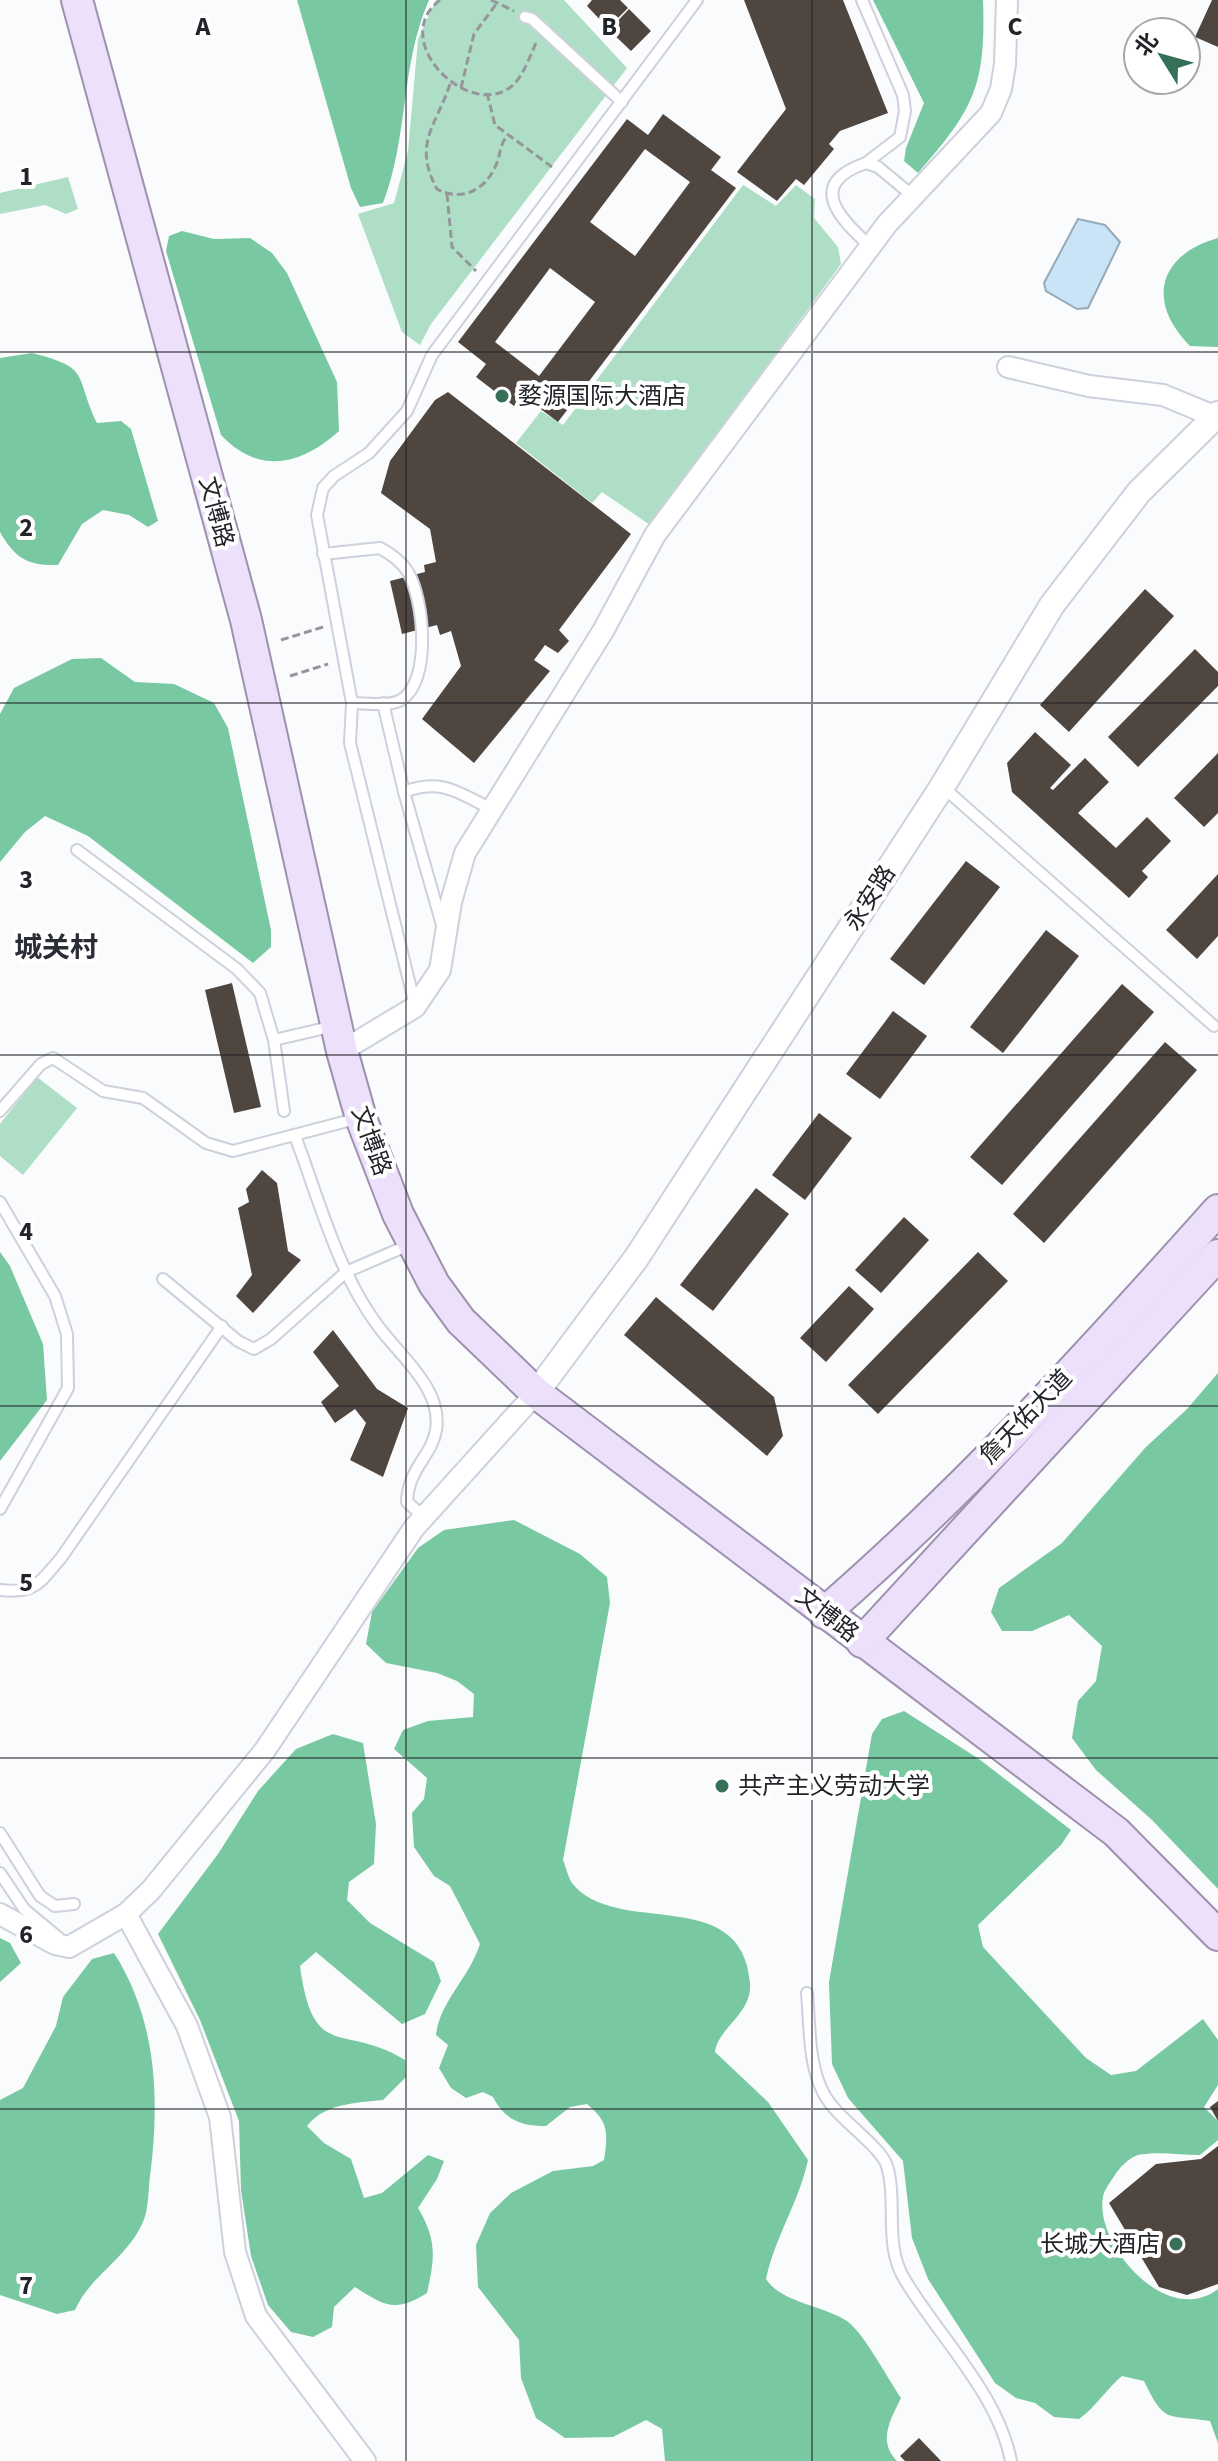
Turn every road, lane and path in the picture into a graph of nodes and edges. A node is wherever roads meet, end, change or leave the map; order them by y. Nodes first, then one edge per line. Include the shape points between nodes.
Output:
1 (77, 0) edge
2 (440, 0) edge
3 (491, 0) edge
4 (697, 0) edge
5 (862, 0) edge
6 (1007, 0) edge
7 (497, 3) junction
8 (525, 17) junction
9 (450, 84) junction
10 (461, 88) junction
11 (487, 93) junction
12 (622, 102) junction
13 (508, 135) junction
14 (866, 163) junction
15 (566, 177) junction
16 (447, 194) junction
17 (913, 196) junction
18 (870, 246) junction
19 (487, 281) junction
20 (1008, 367) dead end
21 (1217, 416) edge
22 (323, 554) junction
23 (336, 623) junction
24 (281, 640) dead end
25 (344, 659) junction
26 (290, 676) dead end
27 (352, 703) junction
28 (383, 703) junction
29 (942, 787) junction
30 (404, 792) junction
31 (491, 809) junction
32 (77, 850) dead end
33 (447, 940) junction
34 (415, 1007) junction
35 (1214, 1026) dead end
36 (339, 1038) junction
37 (274, 1040) junction
38 (0, 1111) edge
39 (284, 1111) dead end
40 (361, 1118) junction
41 (295, 1136) junction
42 (0, 1202) edge
43 (1218, 1210) edge
44 (412, 1243) junction
45 (1218, 1255) edge
46 (346, 1272) junction
47 (163, 1279) dead end
48 (222, 1326) junction
49 (536, 1393) junction
50 (0, 1509) edge
51 (424, 1517) junction
52 (0, 1590) edge
53 (824, 1613) junction
54 (862, 1642) junction
55 (0, 1833) edge
56 (0, 1873) edge
57 (74, 1904) dead end
58 (0, 1914) edge
59 (126, 1914) junction
60 (1218, 1935) edge
61 (69, 1947) junction
62 (807, 1993) dead end
63 (365, 2461) edge
64 (1011, 2461) edge

1 - 36 main road, 文博路 via 246,620
2 - 9 path via 426,16 423,38 438,72
3 - 7 path
4 - 12 lane
5 - 14 lane via 905,111 900,137
6 - 17 street via 1005,64 991,113
7 - 8 path
7 - 10 path via 474,34
8 - 11 path via 538,32 528,61 515,83 499,93
8 - 12 lane
9 - 10 path
9 - 16 path via 425,147 429,175
10 - 11 path
11 - 13 path via 495,125
12 - 15 lane
13 - 15 path
13 - 16 path via 486,180 473,192
14 - 17 lane
14 - 18 lane via 836,185 833,207
15 - 19 lane
16 - 19 path via 452,247
17 - 18 street
18 - 31 street via 655,535 603,631
19 - 22 lane via 432,355 407,411 369,453 323,488 317,515
20 - 21 street via 1089,386 1163,395
21 - 29 street, 永安路 via 1139,492 1052,605
22 - 23 lane
22 - 28 lane via 380,548 410,576 423,657 420,676 398,703
23 - 24 path
23 - 25 lane
25 - 26 path
25 - 27 lane
27 - 28 lane
27 - 34 lane via 350,743
28 - 30 lane
29 - 35 lane
29 - 49 street, 永安路 via 637,1257
30 - 31 lane via 438,785
30 - 33 lane
31 - 33 street via 465,853
32 - 37 lane via 250,981 260,993
33 - 34 street via 440,970
34 - 36 street
36 - 37 lane
36 - 40 main road, 文博路
37 - 39 lane
38 - 41 lane via 41,1064 53,1058 103,1091 143,1098 206,1143 233,1151
40 - 41 lane
40 - 44 main road, 文博路
41 - 46 lane
42 - 50 lane via 55,1296 67,1334 68,1388
43 - 53 main road, 詹天佑大道 via 913,1534
44 - 46 lane
44 - 49 main road, 文博路 via 461,1321
45 - 54 main road, 詹天佑大道
46 - 48 lane via 254,1349
46 - 51 lane via 376,1324 431,1393 436,1430 407,1483 407,1502
47 - 48 lane
48 - 52 lane via 61,1558 35,1588 24,1593
49 - 51 street
49 - 53 main road, 文博路
51 - 59 street via 265,1750
53 - 54 main road, 文博路
54 - 60 main road, 文博路 via 1116,1832
55 - 57 lane via 40,1896 55,1906
56 - 61 lane via 24,1909
58 - 61 street
59 - 61 street
59 - 63 street via 187,2026 220,2117 235,2252 256,2316
62 - 64 lane via 811,2045 824,2095 860,2138 878,2150 887,2167 892,2240 902,2276 1005,2429

